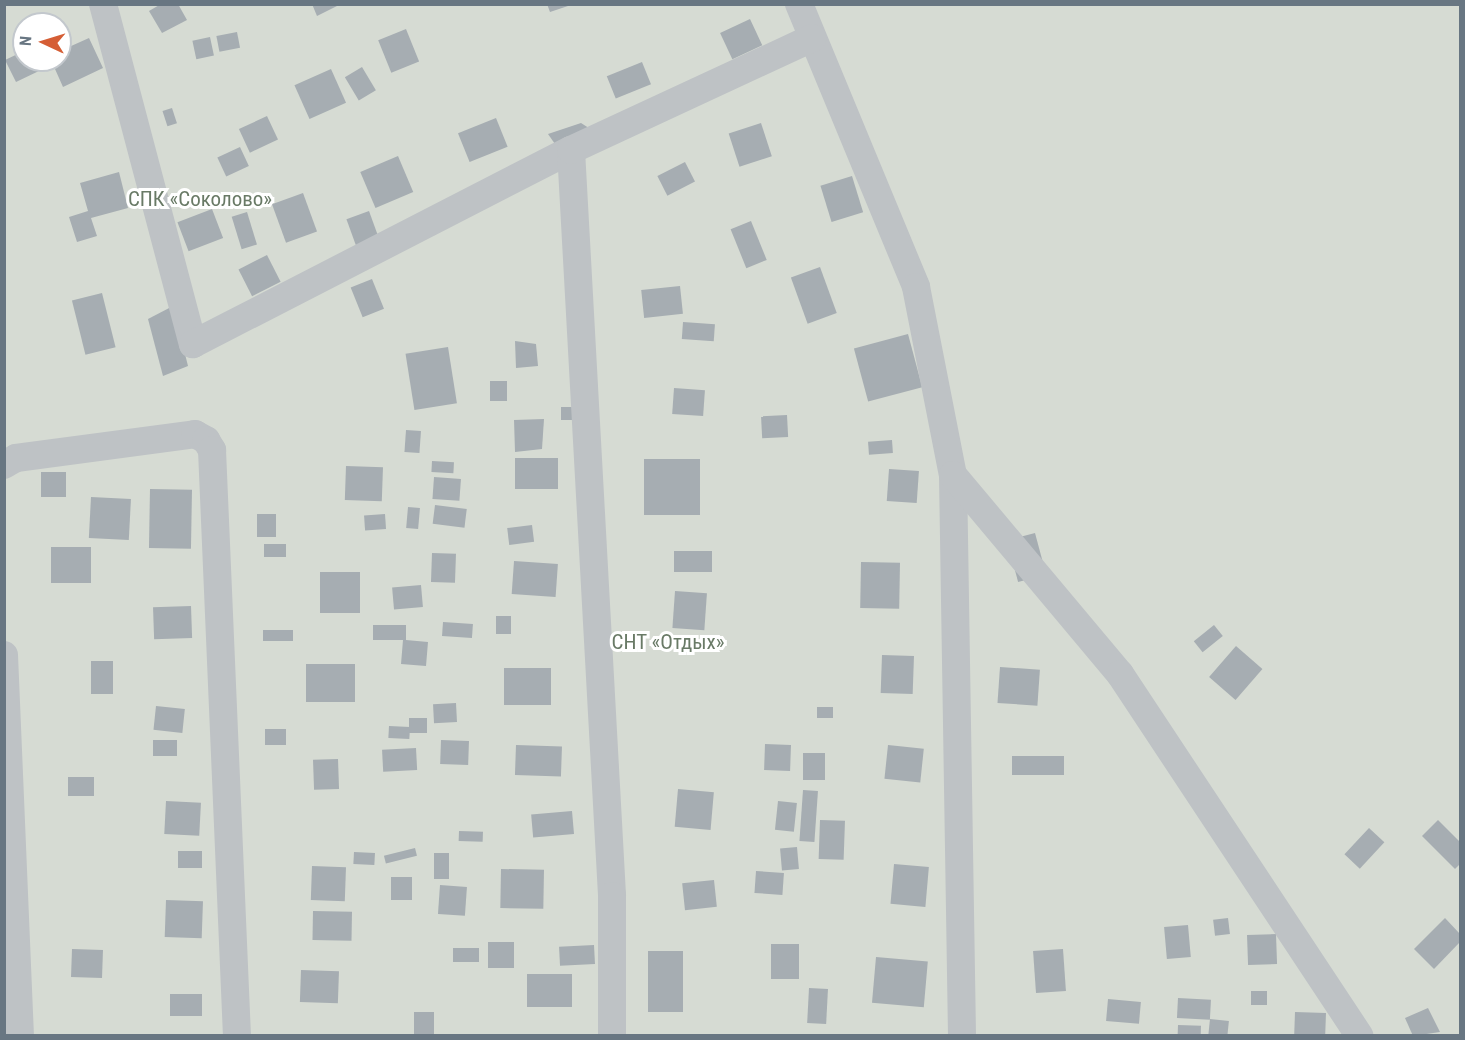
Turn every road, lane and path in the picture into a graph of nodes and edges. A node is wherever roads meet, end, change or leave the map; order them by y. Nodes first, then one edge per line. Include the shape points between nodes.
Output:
1 (103, 4) edge
2 (799, 4) edge
3 (812, 38) junction
4 (571, 150) junction
5 (4, 465) edge
6 (953, 476) junction
7 (4, 655) edge
8 (1355, 1033) edge
9 (20, 1035) edge
10 (237, 1035) edge
11 (612, 1035) edge
12 (963, 1035) edge

1 - 4 street via 193,344
2 - 3 street
3 - 4 street
3 - 6 street via 916,287
4 - 11 street via 612,896
5 - 10 street via 16,458 195,434 206,440 212,450
6 - 8 street via 1120,674
6 - 12 street
7 - 9 street

